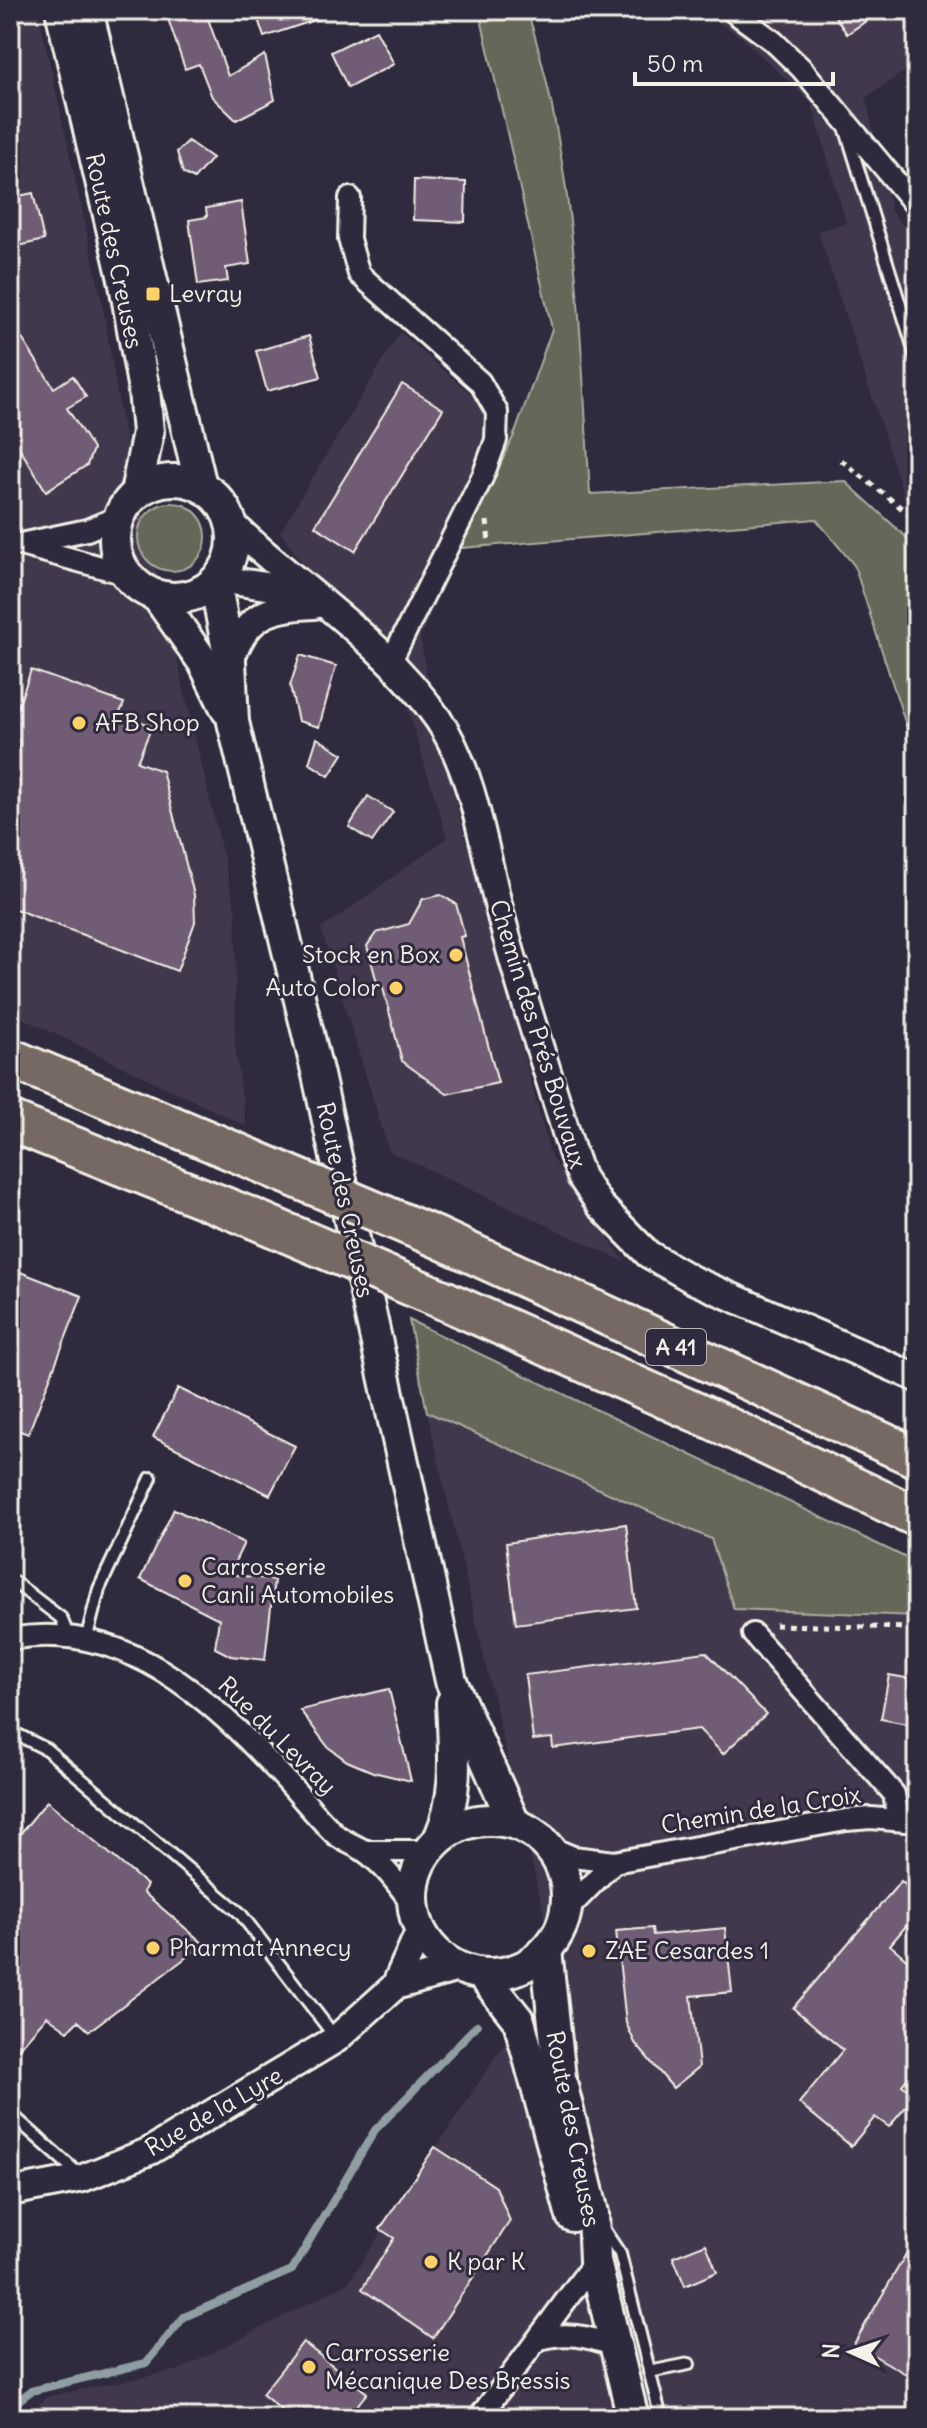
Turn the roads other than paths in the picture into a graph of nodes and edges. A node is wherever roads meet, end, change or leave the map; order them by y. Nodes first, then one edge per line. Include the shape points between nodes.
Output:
1 (61, 10) edge
2 (87, 10) edge
3 (731, 10) edge
4 (840, 113) junction
5 (350, 198) dead end
6 (917, 207) edge
7 (917, 358) edge
8 (201, 486) junction
9 (127, 505) junction
10 (231, 523) junction
11 (16, 543) edge
12 (57, 547) junction
13 (126, 574) junction
14 (216, 580) junction
15 (157, 596) junction
16 (316, 605) junction
17 (356, 631) junction
18 (230, 661) junction
19 (391, 661) junction
20 (233, 722) junction
21 (10, 1058) edge
22 (10, 1121) edge
23 (917, 1378) edge
24 (917, 1458) edge
25 (151, 1478) dead end
26 (917, 1517) edge
27 (10, 1579) edge
28 (753, 1634) road end
29 (10, 1639) edge
30 (78, 1639) junction
31 (451, 1681) junction
32 (10, 1731) edge
33 (907, 1820) edge
34 (514, 1823) junction
35 (434, 1844) junction
36 (549, 1847) junction
37 (364, 1851) junction
38 (614, 1862) junction
39 (566, 1911) junction
40 (416, 1917) junction
41 (546, 1950) junction
42 (470, 1971) junction
43 (395, 1986) junction
44 (336, 2039) junction
45 (10, 2113) edge
46 (83, 2178) junction
47 (10, 2192) edge
48 (593, 2213) junction
49 (595, 2261) junction
50 (537, 2340) junction
51 (615, 2346) junction
52 (689, 2364) dead end
53 (649, 2372) junction
54 (479, 2418) edge
55 (633, 2418) edge
56 (661, 2418) edge

1 - 9 main road, Route des Creuses via 124,279 144,390 148,432
2 - 8 main road, Route des Creuses
3 - 4 street via 793,60
4 - 6 street
4 - 7 lane
5 - 19 street via 349,239 359,274 480,382 497,412 496,440 483,476
8 - 9 main road via 167,480
8 - 10 main road
9 - 12 street
9 - 13 main road via 114,537
10 - 14 main road via 231,552
10 - 17 street
11 - 12 street
12 - 13 street
13 - 15 main road
14 - 15 main road via 188,597
14 - 16 street via 279,588
14 - 18 main road, Route des Creuses
15 - 20 main road, Route des Creuses via 204,663
16 - 17 street
16 - 18 street via 282,606 257,617 238,639
17 - 19 street, Chemin des Prés Bouvaux
18 - 20 main road, Route des Creuses
19 - 23 street, Chemin des Prés Bouvaux via 438,718 462,770 571,1149 600,1205 648,1254 693,1280
20 - 31 main road, Route des Creuses via 315,1060
21 - 24 highway, A 41, bridge via 436,1237
22 - 26 highway, A 41, bridge via 446,1301
25 - 30 lane
27 - 30 lane via 61,1618
28 - 33 street via 894,1794
29 - 30 street, Rue du Levray
30 - 37 street, Rue du Levray via 132,1654 192,1689 248,1740 337,1836
31 - 34 main road, Route des Creuses
31 - 35 main road, Route des Creuses via 455,1780 451,1812
32 - 44 lane via 46,1749 240,1913
33 - 38 street, Chemin de la Croix via 815,1825
34 - 35 main road via 488,1819 463,1824
34 - 36 main road
35 - 37 street
35 - 40 main road via 415,1876
36 - 38 street, Chemin de la Croix via 573,1857
36 - 39 main road via 567,1888
37 - 40 street, Rue du Levray via 396,1881
38 - 39 street
39 - 41 main road
40 - 42 main road via 436,1952
40 - 43 street, Rue de la Lyre
41 - 42 main road via 506,1973
41 - 48 main road, Route des Creuses via 560,2078
42 - 43 street, Rue de la Lyre
42 - 49 main road, Route des Creuses via 519,2021 573,2220
43 - 44 street, Rue de la Lyre
44 - 46 street, Rue de la Lyre via 150,2151
45 - 46 lane
46 - 47 street, Rue de la Lyre
48 - 49 main road, Route des Creuses
48 - 53 lane via 620,2254
49 - 50 street
49 - 51 main road, Route des Creuses
50 - 51 street via 576,2335
50 - 54 street
51 - 55 main road, Route des Creuses
52 - 53 lane
53 - 56 lane

